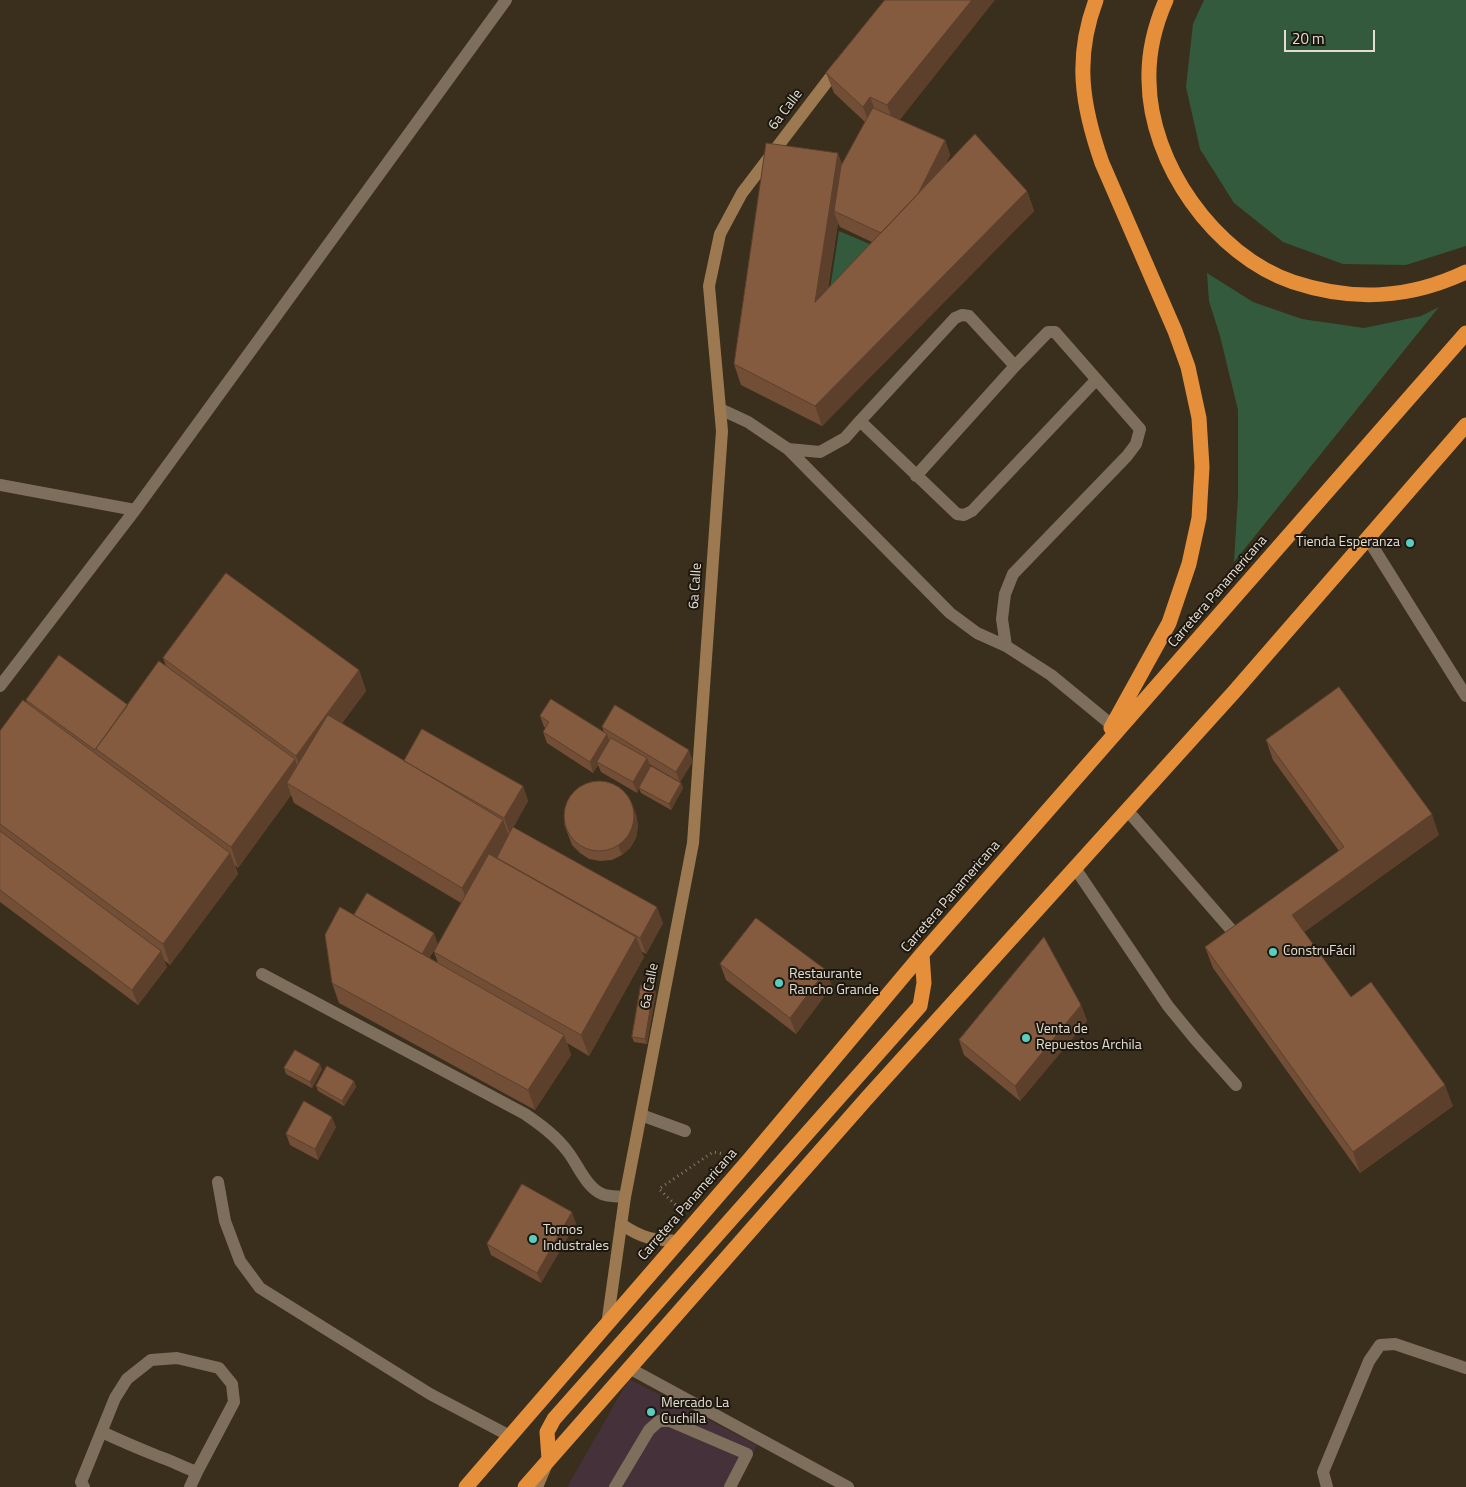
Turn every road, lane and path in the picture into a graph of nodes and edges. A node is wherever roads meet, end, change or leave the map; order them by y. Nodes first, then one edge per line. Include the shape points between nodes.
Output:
1 (506, 0) edge
2 (1096, 0) edge
3 (1166, 0) edge
4 (849, 53) edge
5 (1466, 272) edge
6 (1466, 332) edge
7 (1015, 366) junction
8 (1096, 380) junction
9 (720, 409) junction
10 (860, 421) junction
11 (1466, 426) edge
12 (1466, 442) edge
13 (788, 449) junction
14 (1442, 453) junction
15 (916, 476) junction
16 (0, 485) edge
17 (135, 510) junction
18 (1368, 539) junction
19 (1006, 646) junction
20 (0, 686) edge
21 (1466, 696) edge
22 (1113, 726) junction
23 (1097, 754) junction
24 (1127, 810) junction
25 (1075, 868) junction
26 (1234, 933) edge
27 (922, 954) junction
28 (262, 974) dead end
29 (1236, 1085) dead end
30 (641, 1115) junction
31 (685, 1131) dead end
32 (713, 1152) dead end
33 (218, 1182) dead end
34 (659, 1189) dead end
35 (625, 1197) junction
36 (621, 1224) junction
37 (679, 1241) junction
38 (606, 1325) junction
39 (629, 1368) junction
40 (1466, 1368) edge
41 (102, 1432) junction
42 (510, 1436) junction
43 (549, 1459) junction
44 (197, 1472) junction
45 (617, 1484) edge
46 (84, 1487) edge
47 (190, 1487) edge
48 (466, 1487) edge
49 (524, 1487) edge
50 (537, 1487) edge
51 (630, 1487) edge
52 (730, 1487) edge
53 (848, 1487) edge
54 (1327, 1487) edge

1 - 17 street
2 - 22 highway via 1088,21 1082,79 1092,135 1188,367 1199,418 1202,467 1199,518 1189,564 1169,623
3 - 5 highway via 1151,48 1149,81 1152,112 1174,174 1210,225 1232,246 1260,266 1291,281 1355,295 1419,289
4 - 9 street, 6a Calle via 742,193 720,234 709,286
6 - 23 highway, Carretera Panamericana
7 - 8 street via 1048,332 1055,332
7 - 10 street via 969,316 962,314
7 - 15 street
8 - 15 street via 972,511 957,514
8 - 19 street via 1140,429 1136,444 1013,574 1005,594 1002,619
9 - 13 street via 748,422
9 - 30 street, 6a Calle via 722,430 693,844
10 - 13 street via 845,438 820,452
10 - 15 street
11 - 14 highway
12 - 14 highway
13 - 19 street via 950,613 977,633
14 - 18 highway
16 - 17 street
17 - 20 street
18 - 21 street
18 - 24 highway
19 - 22 street via 1051,675
22 - 23 highway
23 - 27 highway, Carretera Panamericana
24 - 25 highway
24 - 26 street
25 - 29 street via 1168,1006
25 - 39 highway
27 - 37 highway, Carretera Panamericana
27 - 43 highway via 924,983 920,1006 554,1419 547,1432
28 - 35 street via 525,1114 547,1129 601,1194
30 - 31 street
30 - 35 street, 6a Calle
32 - 34 path
33 - 42 street via 225,1222 240,1261 260,1288 430,1394
35 - 36 street, 6a Calle
36 - 37 street via 645,1237
36 - 38 street, 6a Calle
37 - 38 highway, Carretera Panamericana
38 - 42 highway, Carretera Panamericana
39 - 43 highway
39 - 53 street
40 - 54 street via 1395,1344 1380,1346 1369,1361 1323,1472
41 - 44 street
41 - 44 street via 127,1378 150,1360 177,1358 218,1368 232,1384 234,1402
41 - 46 street via 81,1482
42 - 48 highway, Carretera Panamericana
43 - 49 highway
43 - 50 street
44 - 47 street
45 - 51 street
45 - 52 street via 649,1430 658,1421 670,1422 747,1454

